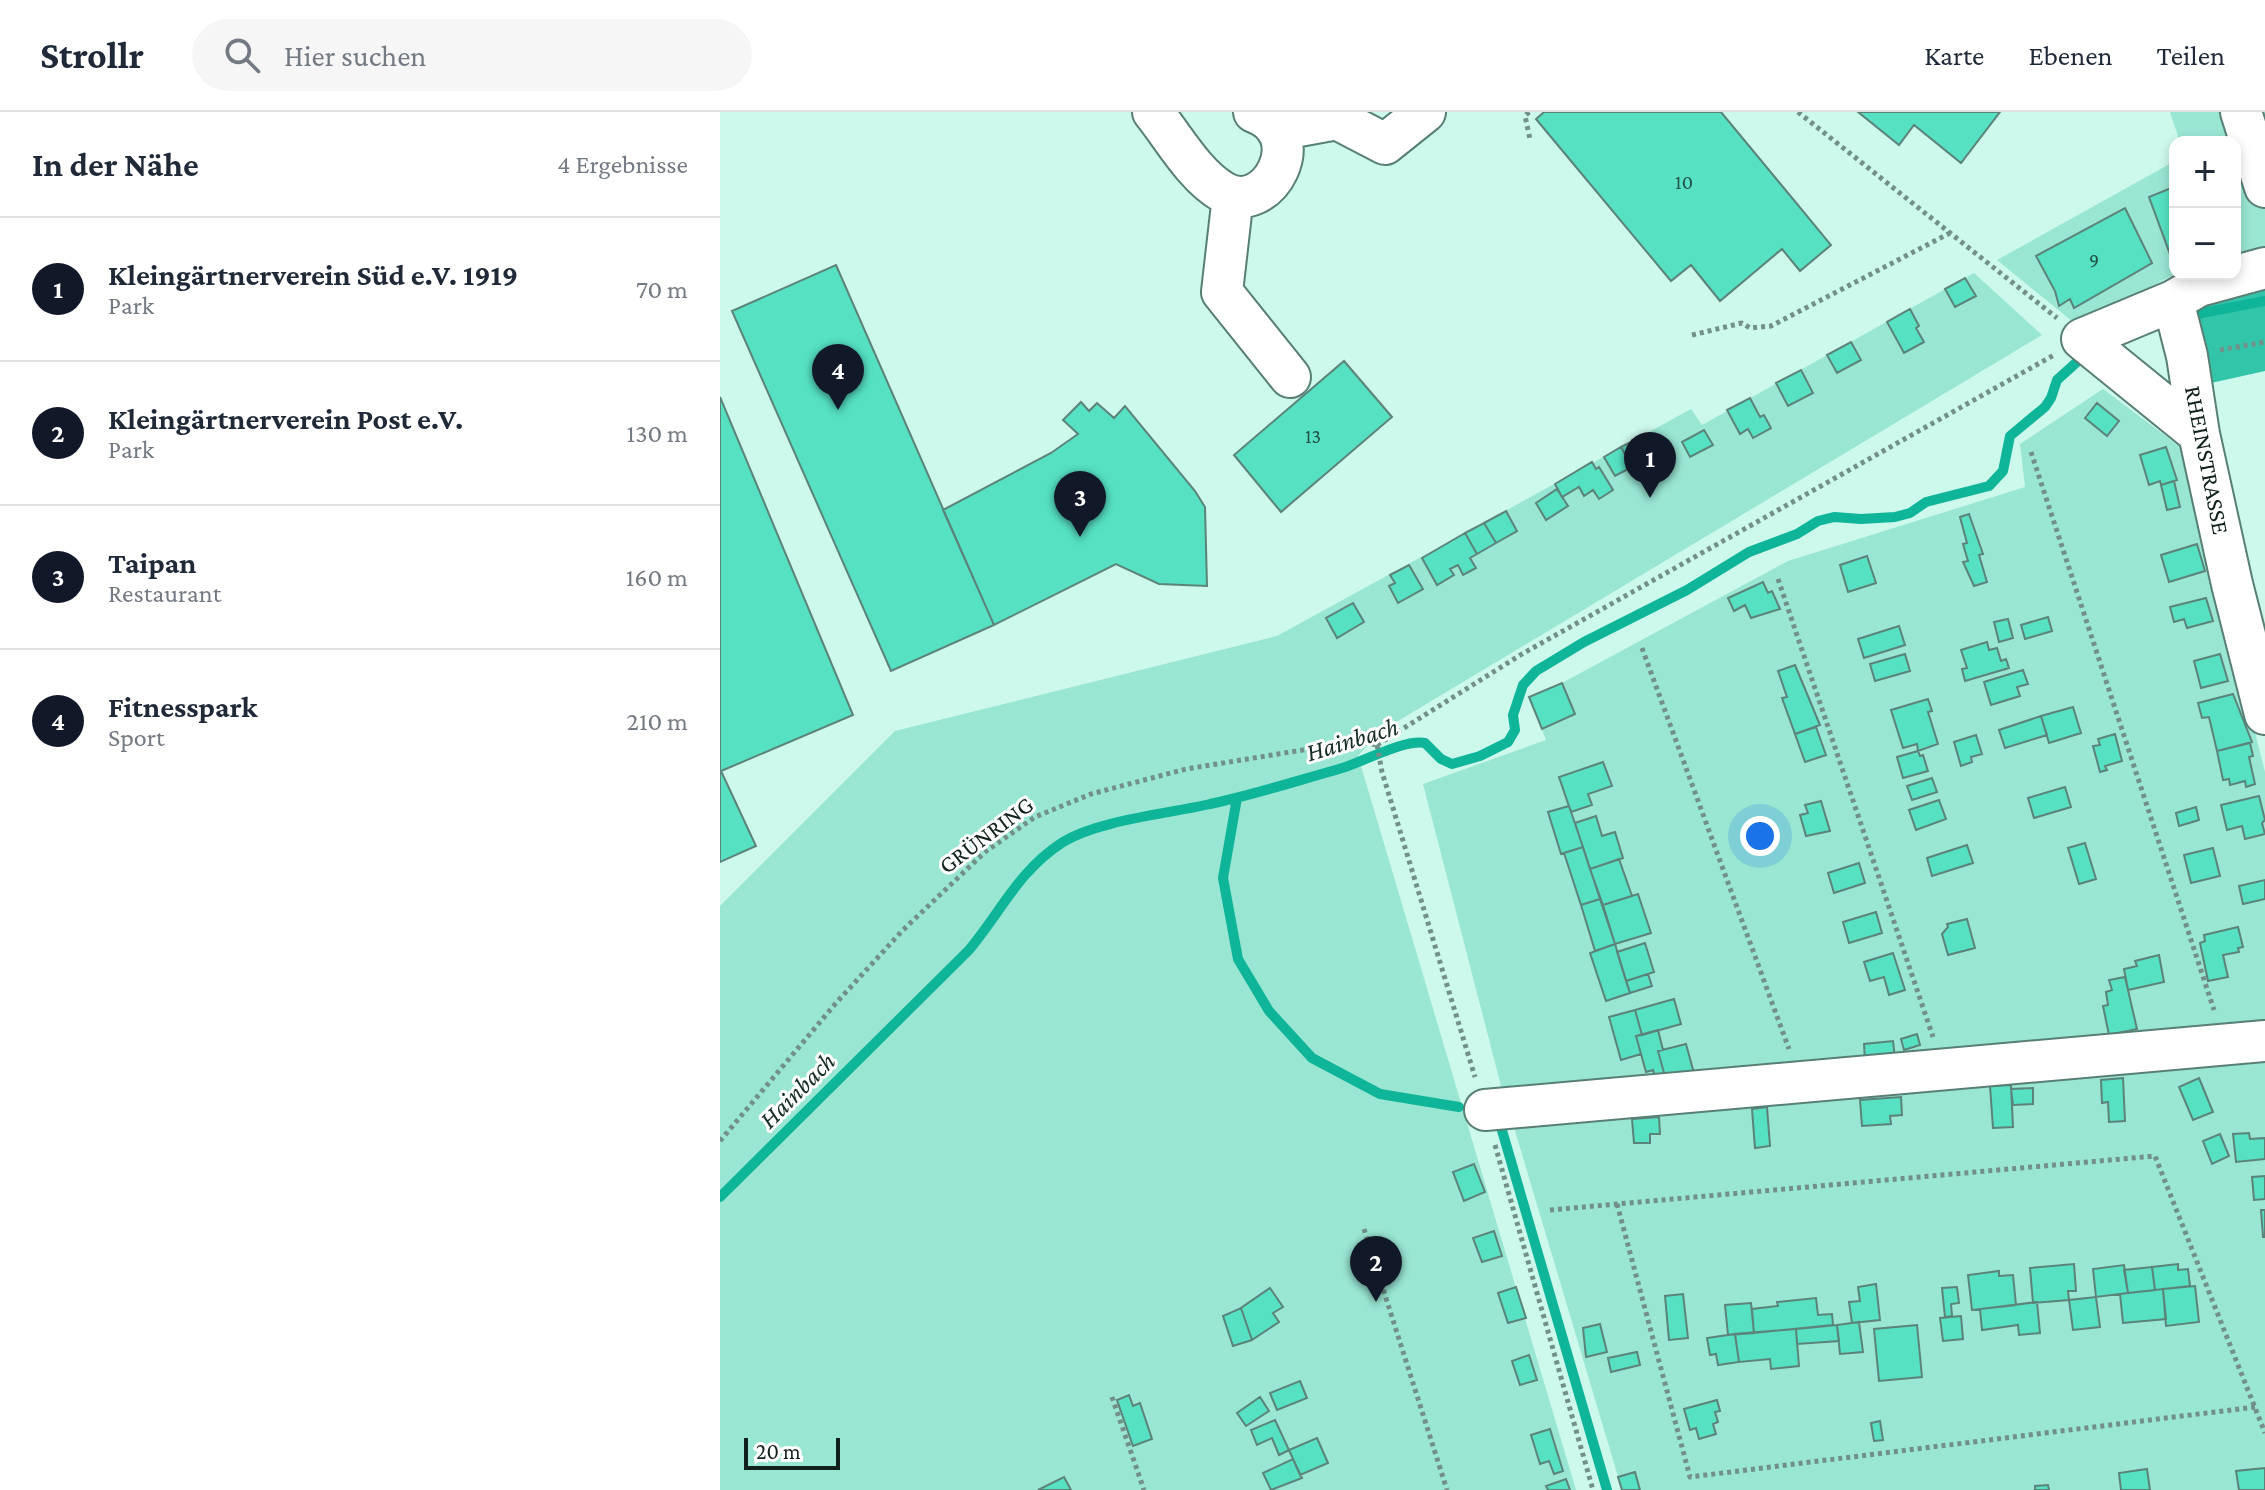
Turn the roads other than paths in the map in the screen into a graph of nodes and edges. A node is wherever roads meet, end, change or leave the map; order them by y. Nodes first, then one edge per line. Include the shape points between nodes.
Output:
1 (1153, 112) edge
2 (1425, 112) edge
3 (2241, 112) edge
4 (1265, 121) edge
5 (2265, 187) edge
6 (1233, 196) junction
7 (2265, 268) edge
8 (2173, 301) junction
9 (1290, 377) dead end
10 (2199, 434) junction
11 (2265, 714) edge
12 (2265, 1041) edge
13 (1485, 1110) dead end

1 - 6 street via 1204,176
2 - 4 street via 1385,144 1337,119
3 - 5 street
4 - 6 street via 1282,149 1277,174 1257,192
6 - 9 street via 1222,292
7 - 8 street via 2199,286
8 - 10 street, RHEINSTRASSE
8 - 10 street via 2082,339
10 - 11 street, RHEINSTRASSE
12 - 13 street

